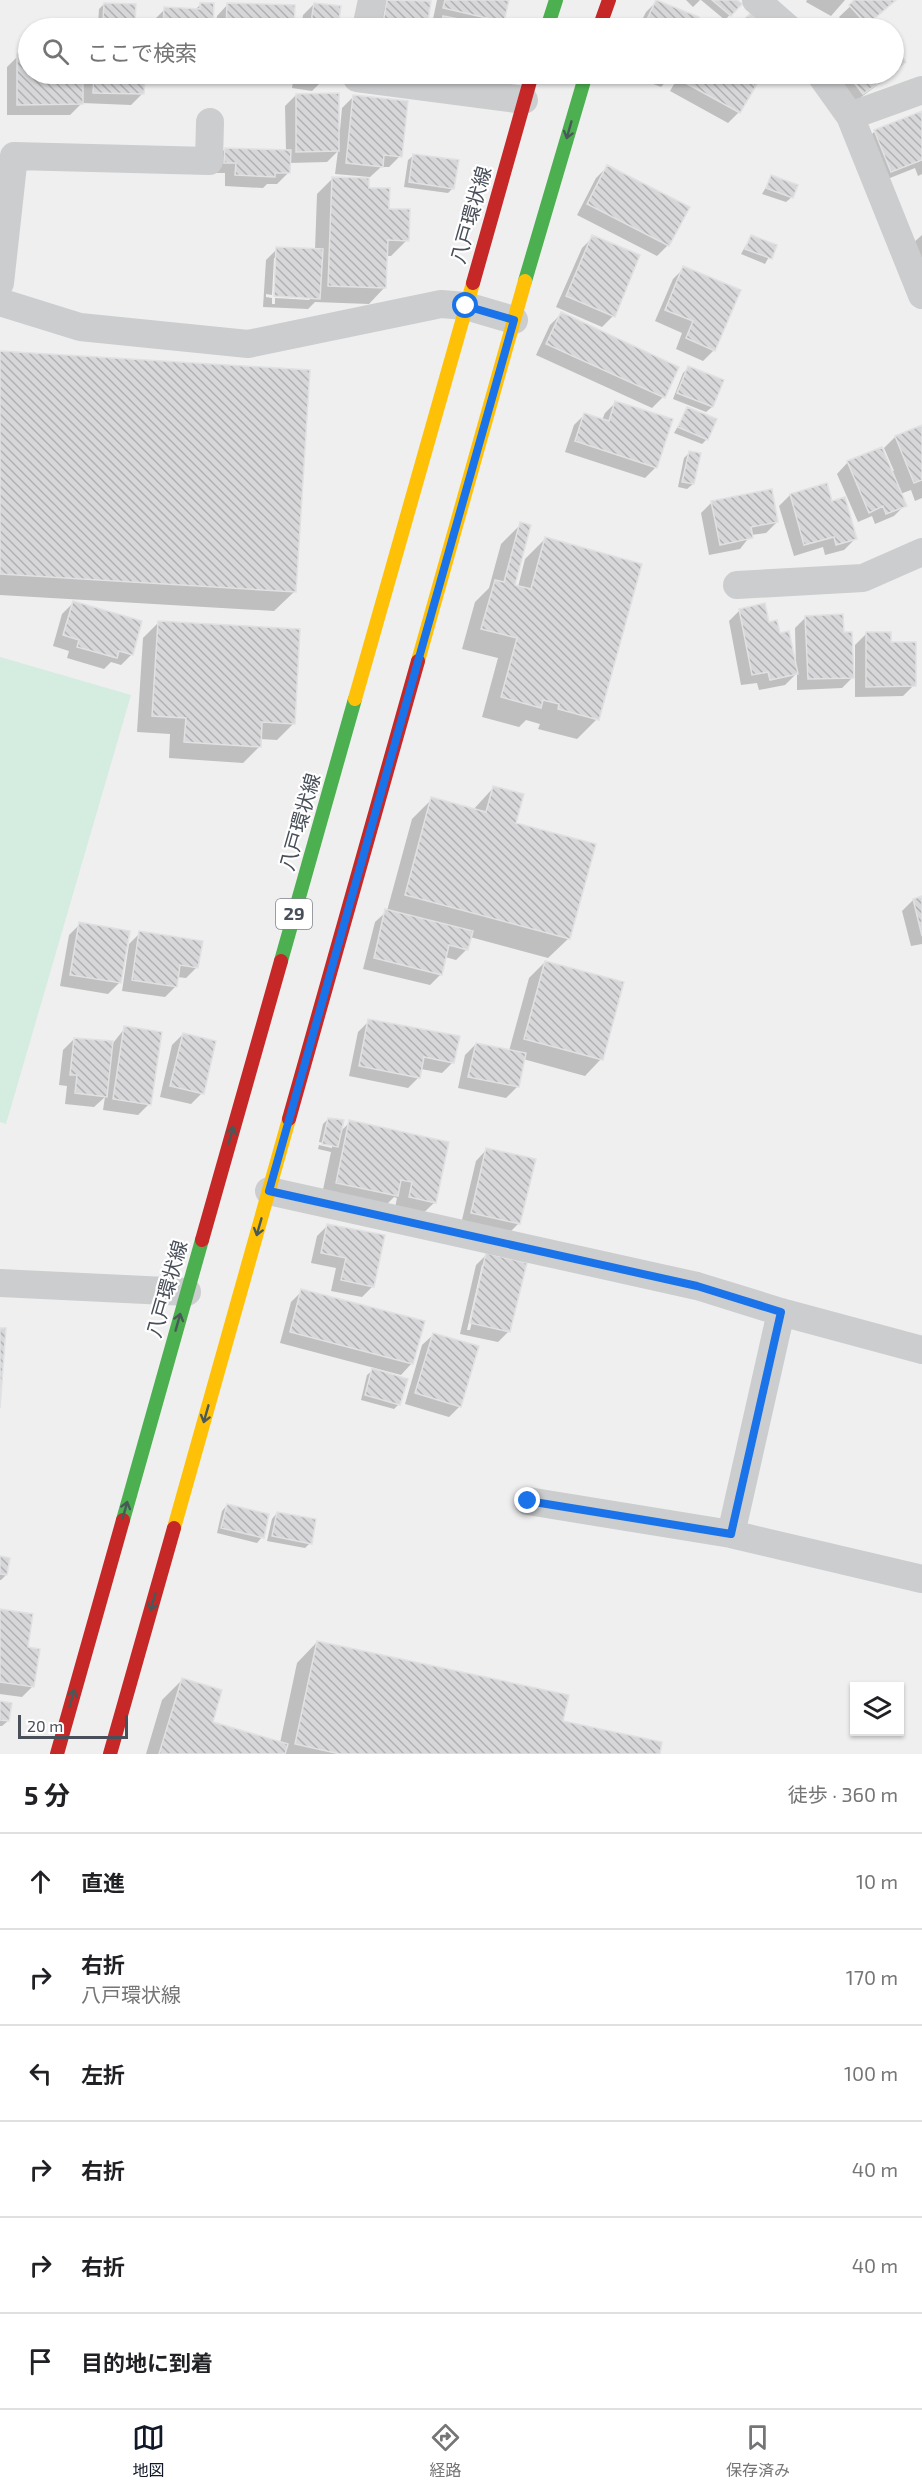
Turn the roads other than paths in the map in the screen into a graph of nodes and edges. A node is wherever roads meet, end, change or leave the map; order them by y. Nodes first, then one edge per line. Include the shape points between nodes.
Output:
1 (372, 0) edge
2 (556, 0) edge
3 (609, 0) edge
4 (756, 0) edge
5 (368, 18) edge
6 (550, 18) edge
7 (603, 18) edge
8 (777, 18) edge
9 (471, 84) edge
10 (583, 84) edge
11 (827, 84) edge
12 (528, 87) edge
13 (922, 90) edge
14 (850, 116) junction
15 (210, 122) dead end
16 (0, 283) edge
17 (922, 295) edge
18 (0, 302) edge
19 (466, 306) junction
20 (514, 320) junction
21 (922, 552) edge
22 (737, 585) dead end
23 (269, 1191) junction
24 (0, 1283) edge
25 (187, 1292) junction
26 (781, 1312) junction
27 (922, 1350) edge
28 (528, 1501) dead end
29 (731, 1534) junction
30 (922, 1579) edge
31 (57, 1754) edge
32 (110, 1754) edge

1 - 5 street
2 - 6 main road
3 - 7 main road
4 - 8 street
9 - 12 street
10 -> 20 main road
11 - 14 street
12 - 19 main road, 八戸環状線 / 29
13 - 14 street
14 - 17 street
15 - 16 street via 209,161 14,156
18 - 19 street via 80,327 248,344 441,304
19 - 20 street
25 -> 19 main road, 八戸環状線 / 29
20 - 23 main road
21 - 22 street via 863,578
23 - 26 street via 697,1286
23 -> 32 main road
24 - 25 street
31 -> 25 main road, 八戸環状線 / 29
26 - 27 street
26 - 29 street
28 - 29 street
29 - 30 street

